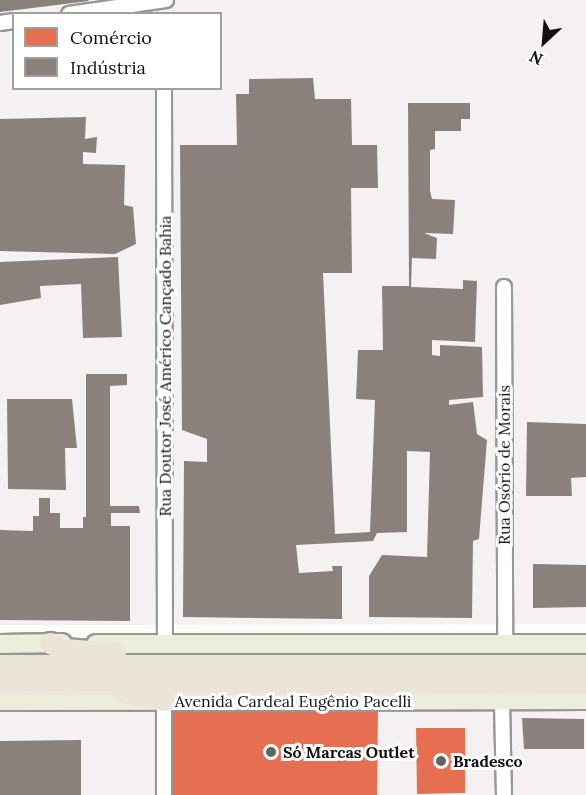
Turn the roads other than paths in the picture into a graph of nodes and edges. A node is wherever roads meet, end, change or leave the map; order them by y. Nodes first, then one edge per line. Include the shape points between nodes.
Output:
1 (164, 0) edge
2 (83, 12) edge
3 (164, 90) edge
4 (504, 287) dead end
5 (50, 643) junction
6 (0, 644) edge
7 (165, 644) junction
8 (505, 644) junction
9 (586, 644) edge
10 (223, 665) junction
11 (0, 666) edge
12 (586, 666) edge
13 (76, 683) junction
14 (586, 683) edge
15 (0, 684) edge
16 (164, 700) junction
17 (586, 700) edge
18 (0, 701) edge
19 (502, 701) junction
20 (164, 795) edge
21 (504, 795) edge

1 - 2 street
3 - 7 street, Rua Doutor José Américo Cançado Bahia
4 - 8 street, Rua Osório de Morais
5 - 6 main road
5 - 7 main road
5 - 10 highway via 64,649 207,660
7 - 8 main road
8 - 9 main road
10 - 11 highway
10 - 12 highway
13 - 14 highway, Avenida Cardeal Eugênio Pacelli
13 - 15 highway, Avenida Cardeal Eugênio Pacelli
13 - 16 highway
16 - 18 main road, Avenida Cardeal Eugênio Pacelli
16 - 19 main road, Avenida Cardeal Eugênio Pacelli
16 - 20 street
17 - 19 main road, Avenida Cardeal Eugênio Pacelli
19 - 21 street

